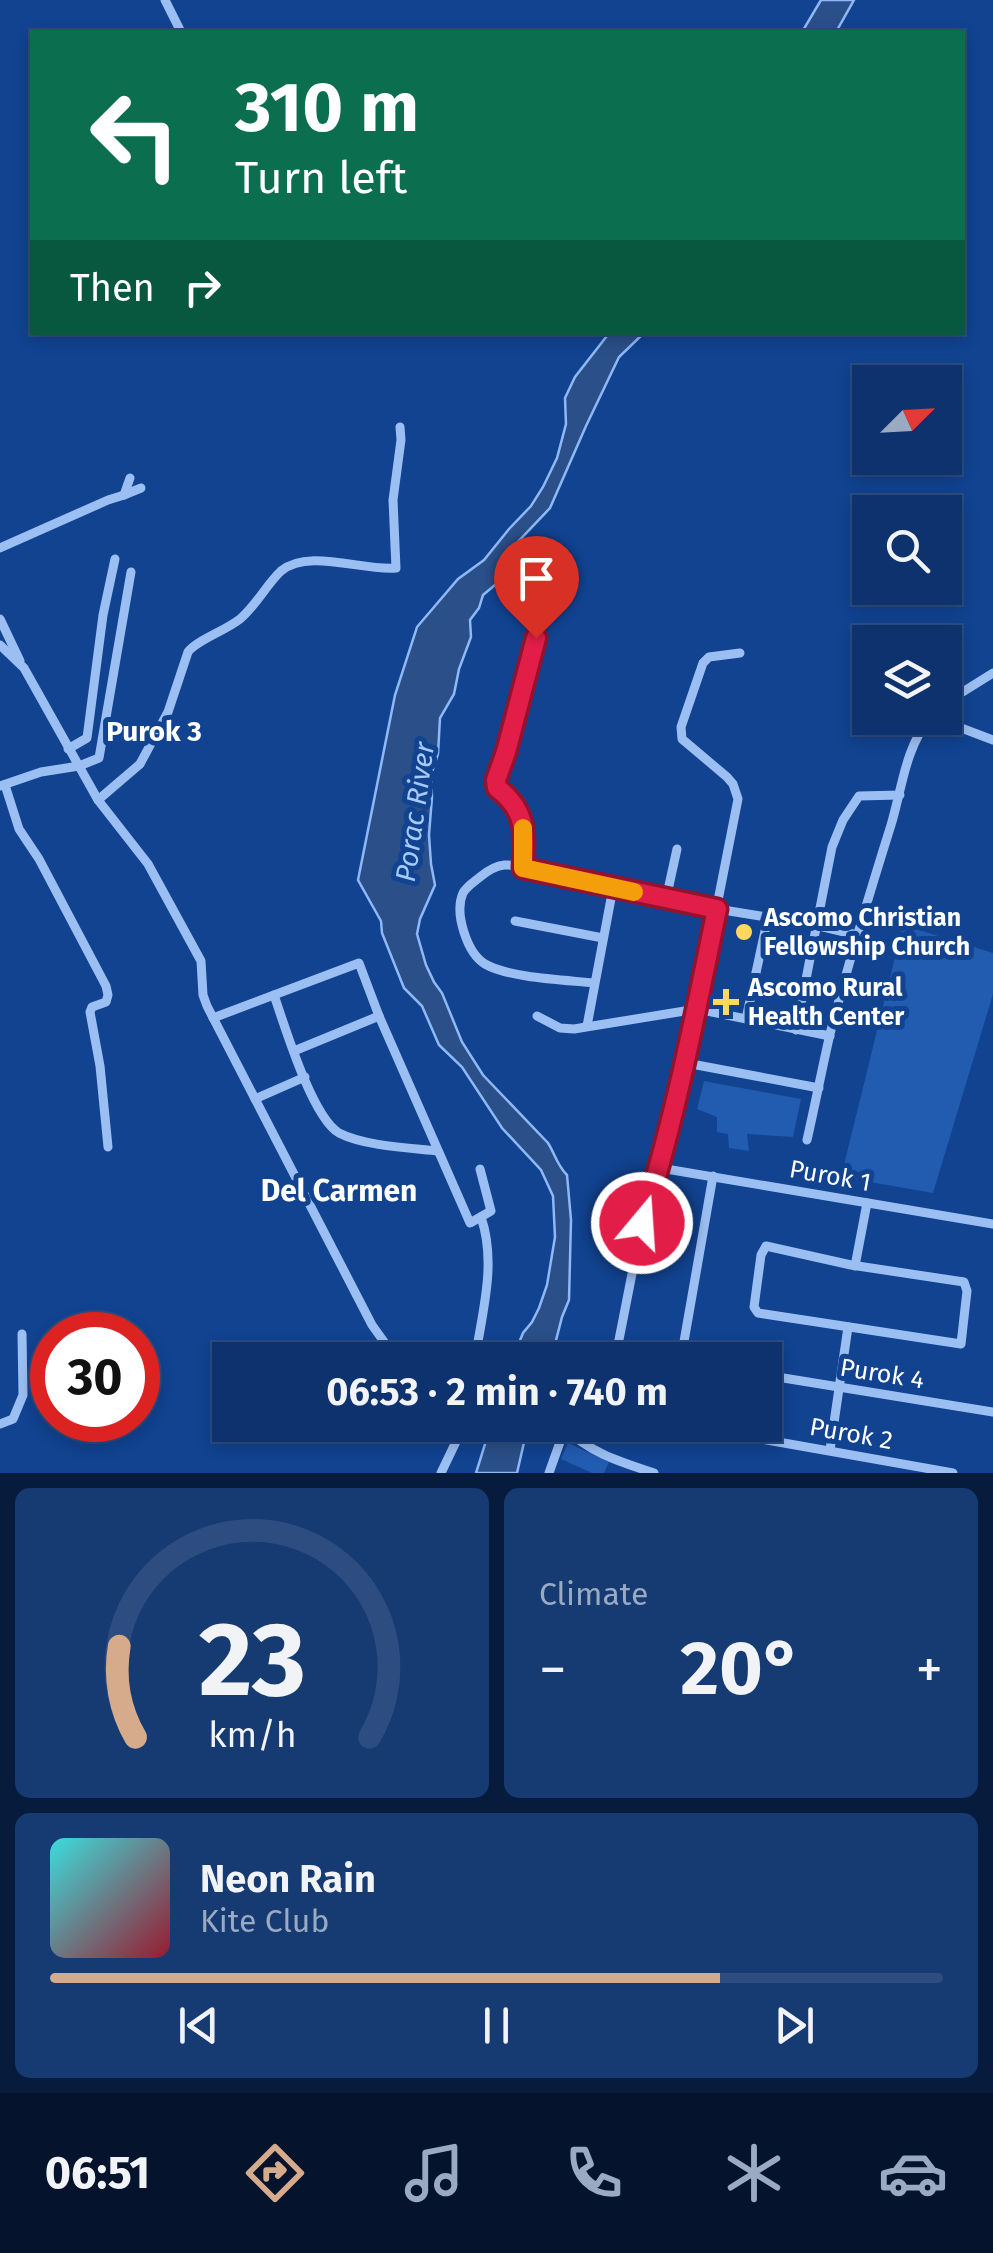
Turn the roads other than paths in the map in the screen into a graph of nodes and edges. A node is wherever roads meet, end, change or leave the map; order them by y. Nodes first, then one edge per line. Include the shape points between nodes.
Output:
1 (165, 0) edge
2 (179, 30) edge
3 (400, 426) dead end
4 (130, 478) dead end
5 (141, 488) dead end
6 (124, 495) junction
7 (0, 548) edge
8 (115, 559) dead end
9 (131, 572) dead end
10 (0, 618) edge
11 (536, 638) dead end
12 (0, 645) edge
13 (740, 653) dead end
14 (24, 668) junction
15 (993, 673) edge
16 (962, 692) edge
17 (962, 729) edge
18 (919, 735) edge
19 (993, 740) edge
20 (68, 748) junction
21 (79, 766) junction
22 (3, 785) edge
23 (900, 796) junction
24 (98, 800) junction
25 (676, 849) dead end
26 (523, 868) junction
27 (613, 888) junction
28 (666, 899) junction
29 (717, 909) junction
30 (768, 917) junction
31 (515, 921) dead end
32 (815, 925) junction
33 (857, 936) junction
34 (603, 938) junction
35 (594, 983) junction
36 (274, 995) junction
37 (696, 1009) junction
38 (379, 1016) junction
39 (538, 1016) dead end
40 (213, 1018) junction
41 (746, 1019) junction
42 (587, 1026) junction
43 (796, 1030) junction
44 (830, 1036) junction
45 (294, 1051) junction
46 (686, 1063) junction
47 (305, 1077) junction
48 (819, 1088) junction
49 (255, 1099) junction
50 (807, 1140) dead end
51 (108, 1146) dead end
52 (438, 1151) junction
53 (660, 1168) junction
54 (480, 1169) dead end
55 (713, 1176) junction
56 (867, 1203) junction
57 (481, 1217) junction
58 (993, 1224) edge
59 (855, 1266) junction
60 (848, 1326) junction
61 (22, 1334) dead end
62 (385, 1342) edge
63 (478, 1342) edge
64 (618, 1342) edge
65 (684, 1342) edge
66 (782, 1378) edge
67 (840, 1387) junction
68 (993, 1412) edge
69 (0, 1424) edge
70 (456, 1442) edge
71 (557, 1442) edge
72 (581, 1442) edge
73 (782, 1442) edge
74 (830, 1450) junction
75 (442, 1473) edge
76 (549, 1473) edge
77 (654, 1473) edge
78 (953, 1473) edge

1 - 2 street
3 - 24 street via 392,500 396,568 309,560 283,570 242,617 193,645 140,764
4 - 6 street
5 - 6 street
6 - 7 street
8 - 20 street via 87,738
9 - 21 street via 99,758
10 - 14 street
11 - 26 street via 496,780 522,818
12 - 14 street
13 - 29 street via 703,664 680,727 682,739 727,776 738,799
14 - 20 street
15 - 16 street
17 - 19 street
18 - 23 street
20 - 21 street
21 - 22 street
21 - 24 street
22 - 51 street via 18,829 106,986 106,1002 90,1012
23 - 32 street via 859,796 848,811 832,847
23 - 33 street
24 - 40 street via 148,864 195,946
25 - 28 street
26 - 27 street
26 - 35 street via 495,866 467,888 461,904 470,948 501,972
27 - 28 street
27 - 34 street
28 - 29 street
29 - 30 street
29 - 37 street
30 - 32 street
30 - 41 street
31 - 34 street
32 - 33 street
32 - 43 street
33 - 44 street
34 - 35 street
35 - 42 street
36 - 38 street via 360,963
36 - 40 street
36 - 45 street
37 - 41 street
37 - 42 street
37 - 46 street
38 - 45 street
38 - 52 street
39 - 42 street via 560,1028
40 - 49 street
41 - 43 street
43 - 44 street
44 - 48 street
45 - 47 street
46 - 48 street
46 - 53 street
47 - 49 street
47 - 52 street via 326,1121 341,1134
48 - 50 street
49 - 62 street
52 - 57 street via 466,1218
53 - 55 street, Purok 1
53 - 64 street
54 - 57 street via 492,1211
55 - 56 street, Purok 1
55 - 65 street
56 - 58 street, Purok 1
56 - 59 street
57 - 63 street via 489,1271
59 - 60 street via 766,1246 754,1307 758,1313
59 - 60 street via 964,1282 968,1292 961,1344
60 - 67 street
61 - 69 street via 19,1410
66 - 67 street, Purok 4
67 - 68 street, Purok 4
67 - 74 street
70 - 75 street
71 - 76 street
72 - 77 street
73 - 74 street, Purok 2
74 - 78 street, Purok 2

